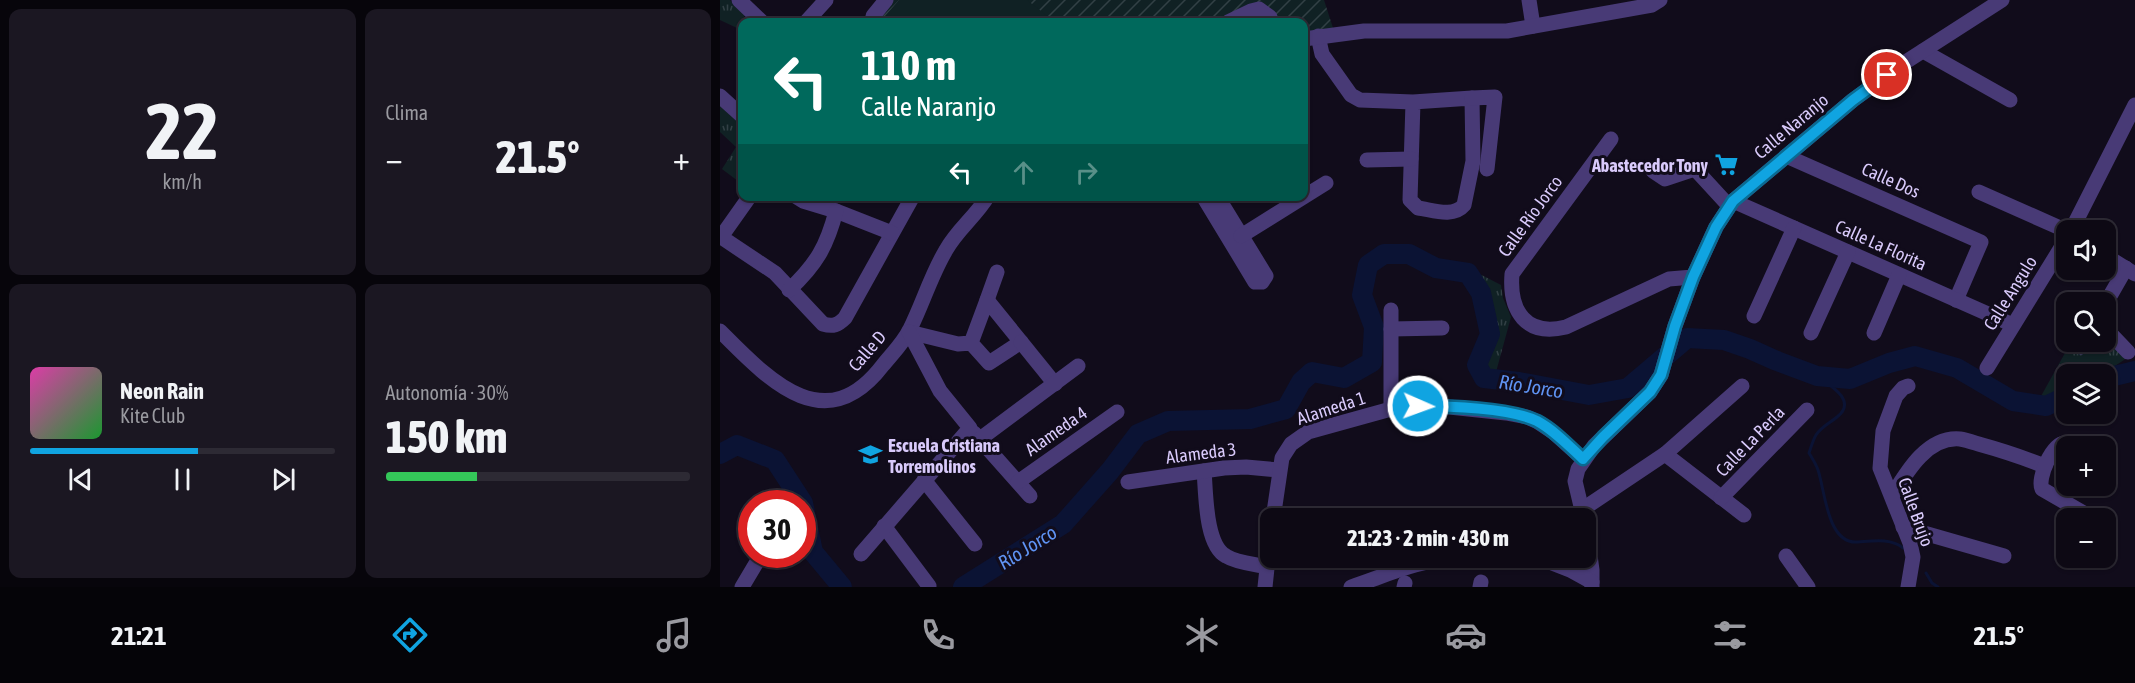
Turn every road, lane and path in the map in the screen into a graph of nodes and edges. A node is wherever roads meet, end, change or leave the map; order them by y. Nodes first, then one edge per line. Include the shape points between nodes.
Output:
1 (739, 0) edge
2 (826, 0) edge
3 (886, 0) edge
4 (1529, 0) edge
5 (1660, 0) edge
6 (2002, 0) edge
7 (758, 18) edge
8 (810, 18) edge
9 (873, 18) edge
10 (1238, 18) edge
11 (1270, 18) edge
12 (1533, 26) junction
13 (1311, 38) edge
14 (1923, 51) junction
15 (720, 96) edge
16 (1472, 98) junction
17 (2010, 100) dead end
18 (1413, 102) junction
19 (2135, 105) edge
20 (738, 112) edge
21 (1611, 139) dead end
22 (1785, 156) junction
23 (1411, 159) junction
24 (1367, 160) dead end
25 (1487, 169) dead end
26 (1653, 171) dead end
27 (1326, 183) dead end
28 (1979, 192) dead end
29 (1308, 194) edge
30 (747, 201) edge
31 (803, 201) edge
32 (910, 201) edge
33 (984, 201) edge
34 (1206, 201) edge
35 (1220, 201) edge
36 (1297, 201) edge
37 (1731, 203) junction
38 (836, 211) junction
39 (2075, 220) edge
40 (2056, 225) edge
41 (1794, 228) junction
42 (892, 233) junction
43 (1241, 236) junction
44 (721, 238) edge
45 (1848, 252) junction
46 (2056, 256) edge
47 (2116, 262) edge
48 (2130, 271) edge
49 (997, 272) dead end
50 (1899, 274) junction
51 (1693, 277) junction
52 (789, 290) junction
53 (2114, 292) edge
54 (987, 300) junction
55 (1956, 300) junction
56 (1391, 310) dead end
57 (1754, 316) dead end
58 (2013, 325) junction
59 (1442, 328) dead end
60 (1391, 329) junction
61 (909, 332) junction
62 (1812, 333) dead end
63 (1874, 333) dead end
64 (2116, 339) edge
65 (724, 341) edge
66 (1021, 342) junction
67 (971, 343) junction
68 (2128, 352) dead end
69 (1078, 366) dead end
70 (1987, 368) dead end
71 (1055, 384) junction
72 (1742, 386) dead end
73 (1908, 386) dead end
74 (1391, 409) junction
75 (1807, 410) dead end
76 (1117, 412) dead end
77 (975, 434) junction
78 (2056, 449) edge
79 (1665, 454) junction
80 (1583, 459) junction
81 (2045, 465) junction
82 (1279, 470) junction
83 (1204, 471) junction
84 (924, 480) junction
85 (1017, 482) junction
86 (1128, 482) dead end
87 (1030, 496) dead end
88 (1892, 496) junction
89 (1721, 498) junction
90 (1274, 508) edge
91 (1582, 508) edge
92 (1592, 508) edge
93 (2075, 508) edge
94 (1744, 515) dead end
95 (884, 526) junction
96 (1903, 527) junction
97 (975, 544) dead end
98 (861, 554) dead end
99 (1786, 556) dead end
100 (2004, 556) dead end
101 (1260, 565) edge
102 (753, 568) edge
103 (1267, 568) edge
104 (1402, 568) edge
105 (1565, 568) edge
106 (1590, 568) edge
107 (929, 585) dead end
108 (1592, 585) edge
109 (742, 587) edge
110 (1265, 587) edge
111 (1351, 587) edge
112 (1808, 587) edge
113 (1908, 587) edge

1 - 7 street
2 - 8 street
3 - 9 street
4 - 12 street
5 - 12 street via 1652,5
6 - 14 street, Calle Naranjo
10 - 11 street via 1259,9
12 - 13 street via 1507,31 1364,31
13 - 18 street via 1356,99
14 - 17 street
14 - 22 street, Calle Naranjo via 1853,100
15 - 20 street
16 - 18 street
16 - 23 street via 1473,161 1464,205 1459,211 1413,205
16 - 25 street via 1496,97
18 - 23 street
19 - 39 street
21 - 51 street, Calle Río Jorco via 1512,274 1511,290 1518,314 1536,328 1552,331 1669,279
22 - 37 street, Calle Naranjo
22 - 55 street, Calle Dos via 1981,242
23 - 24 street
26 - 37 street via 1665,179 1690,169 1698,171
27 - 29 street
28 - 40 street
30 - 44 street
31 - 38 street
32 - 42 street
33 - 61 street, Calle D via 945,251
34 - 43 street via 1255,282 1262,282 1266,276
35 - 43 street
36 - 43 street
37 - 41 street, Calle La Florita
37 - 51 street, Calle Naranjo
38 - 42 street
38 - 52 street via 822,251 809,272
41 - 45 street, Calle La Florita
41 - 57 street
42 - 52 street via 839,324 823,324
44 - 52 street via 775,273
45 - 50 street, Calle La Florita
45 - 62 street
46 - 58 street, Calle Angulo
47 - 48 street
48 - 53 street
49 - 54 street
50 - 55 street, Calle La Florita
50 - 63 street
51 - 80 street, Calle Naranjo via 1661,375 1650,392
54 - 66 street
54 - 67 street
55 - 58 street, Calle La Florita
56 - 60 street
58 - 70 street, Calle Angulo
59 - 60 street
60 - 74 street
61 - 65 street, Calle D via 855,394 836,400 815,400 787,390
61 - 67 street via 958,344
61 - 77 street via 940,391
64 - 68 street
66 - 67 street via 989,363
66 - 71 street
69 - 71 street
71 - 77 street
72 - 79 street
73 - 88 street, Calle Brujo via 1896,396 1883,431 1881,468
74 - 80 street, Alameda 1 via 1440,406 1527,417 1553,432
74 - 82 street, Alameda 1 via 1308,432 1291,444 1281,458
75 - 89 street, Calle La Perla
76 - 85 street, Alameda 4
77 - 84 street
77 - 85 street
78 - 81 street
79 - 89 street
79 - 92 street
80 - 91 street via 1575,480
81 - 88 street via 1959,439 1944,441 1915,462
81 - 93 street via 2042,489
82 - 83 street, Alameda 3 via 1246,467
82 - 90 street, Alameda 1
83 - 86 street, Alameda 3
83 - 101 street via 1210,532 1215,544 1227,557
84 - 95 street
84 - 97 street
85 - 87 street
88 - 96 street, Calle Brujo
89 - 94 street
95 - 98 street
95 - 107 street
96 - 100 street
96 - 113 street, Calle Brujo via 1913,557
99 - 112 street
102 - 109 street
103 - 110 street
104 - 111 street
105 - 108 street
106 - 108 street

